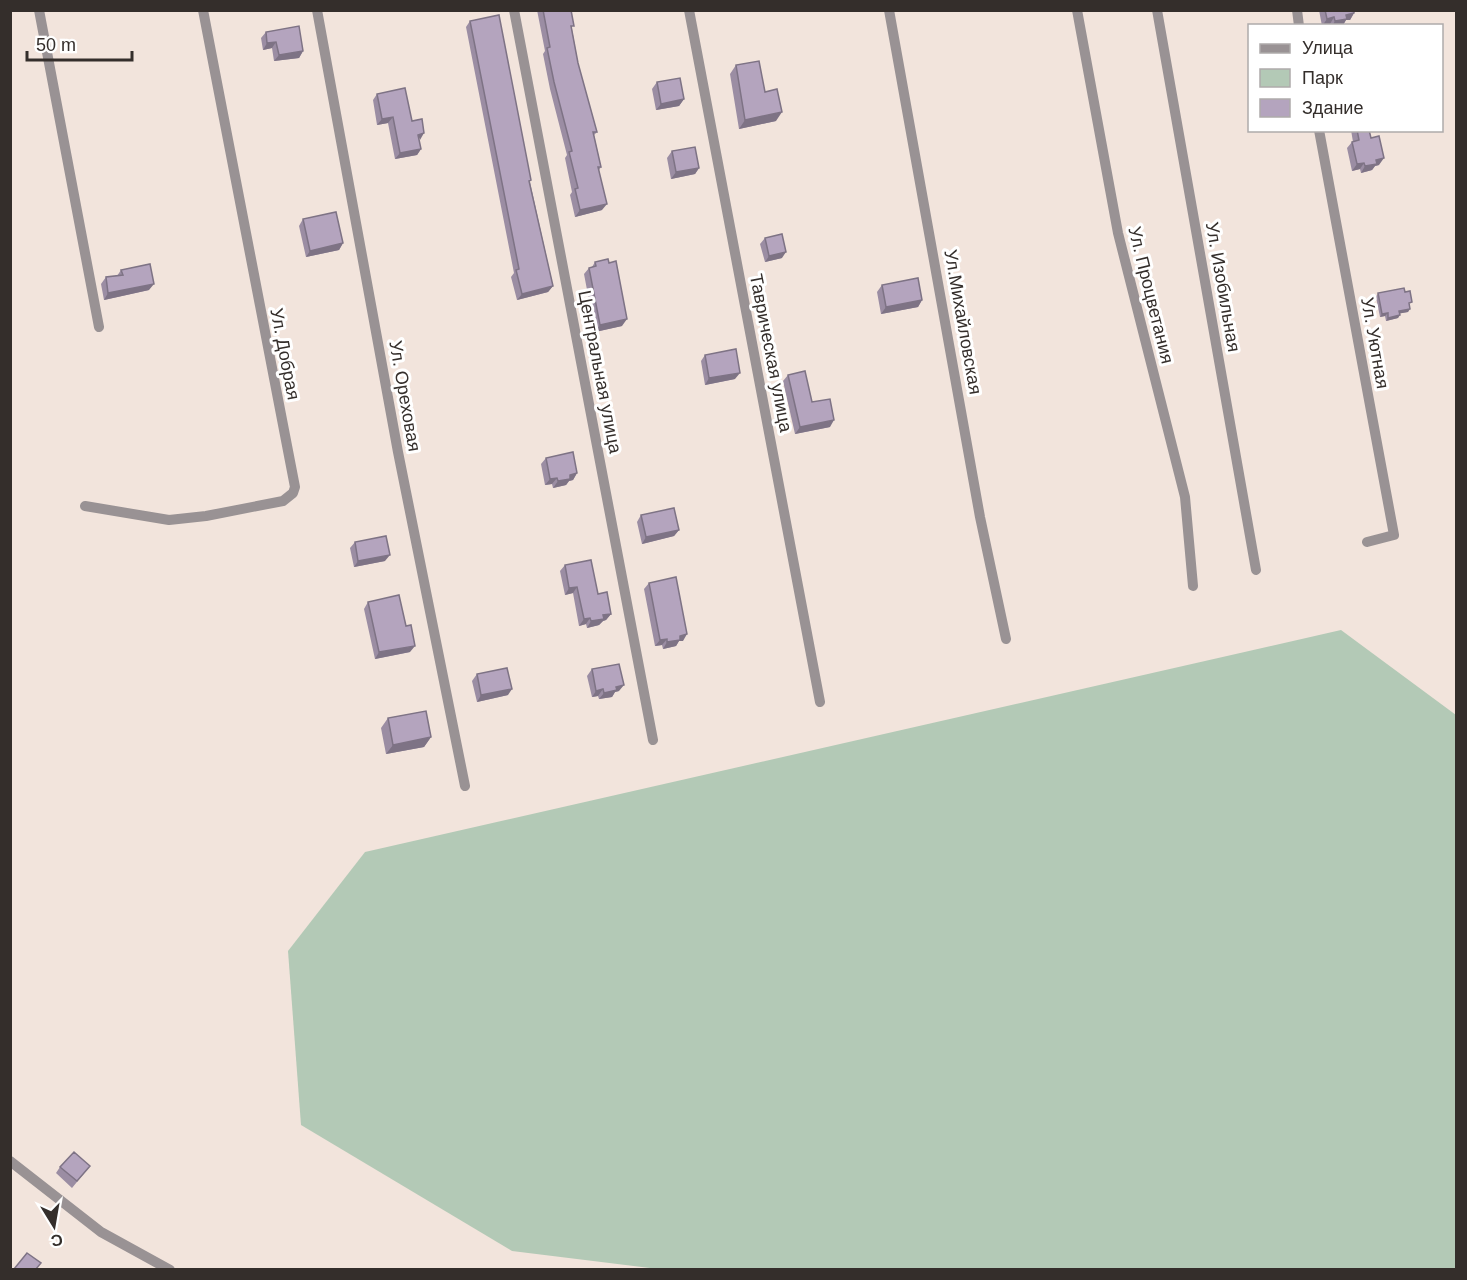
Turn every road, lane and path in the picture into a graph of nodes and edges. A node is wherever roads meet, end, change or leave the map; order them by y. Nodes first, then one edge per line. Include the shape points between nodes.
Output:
1 (39, 10) edge
2 (203, 10) edge
3 (317, 10) edge
4 (514, 10) edge
5 (689, 10) edge
6 (889, 10) edge
7 (1077, 10) edge
8 (1158, 10) edge
9 (1319, 132) edge
10 (99, 327) dead end
11 (85, 506) dead end
12 (1367, 542) dead end
13 (1256, 570) dead end
14 (1193, 586) dead end
15 (1006, 639) dead end
16 (819, 702) dead end
17 (653, 740) dead end
18 (465, 786) dead end
19 (10, 1161) edge
20 (170, 1269) edge

1 - 10 street
2 - 11 street, Ул. Добрая via 295,487 283,501 169,520
3 - 18 street, Ул. Ореховая via 398,452
4 - 17 street, Центральная улица
5 - 16 street, Таврическая улица
6 - 15 street, Ул.Михайловская via 980,518
7 - 14 street, Ул. Процветания via 1118,233 1185,497
8 - 13 street, Ул. Изобильная
9 - 12 street, Ул. Уютная via 1394,535
19 - 20 street via 101,1232

